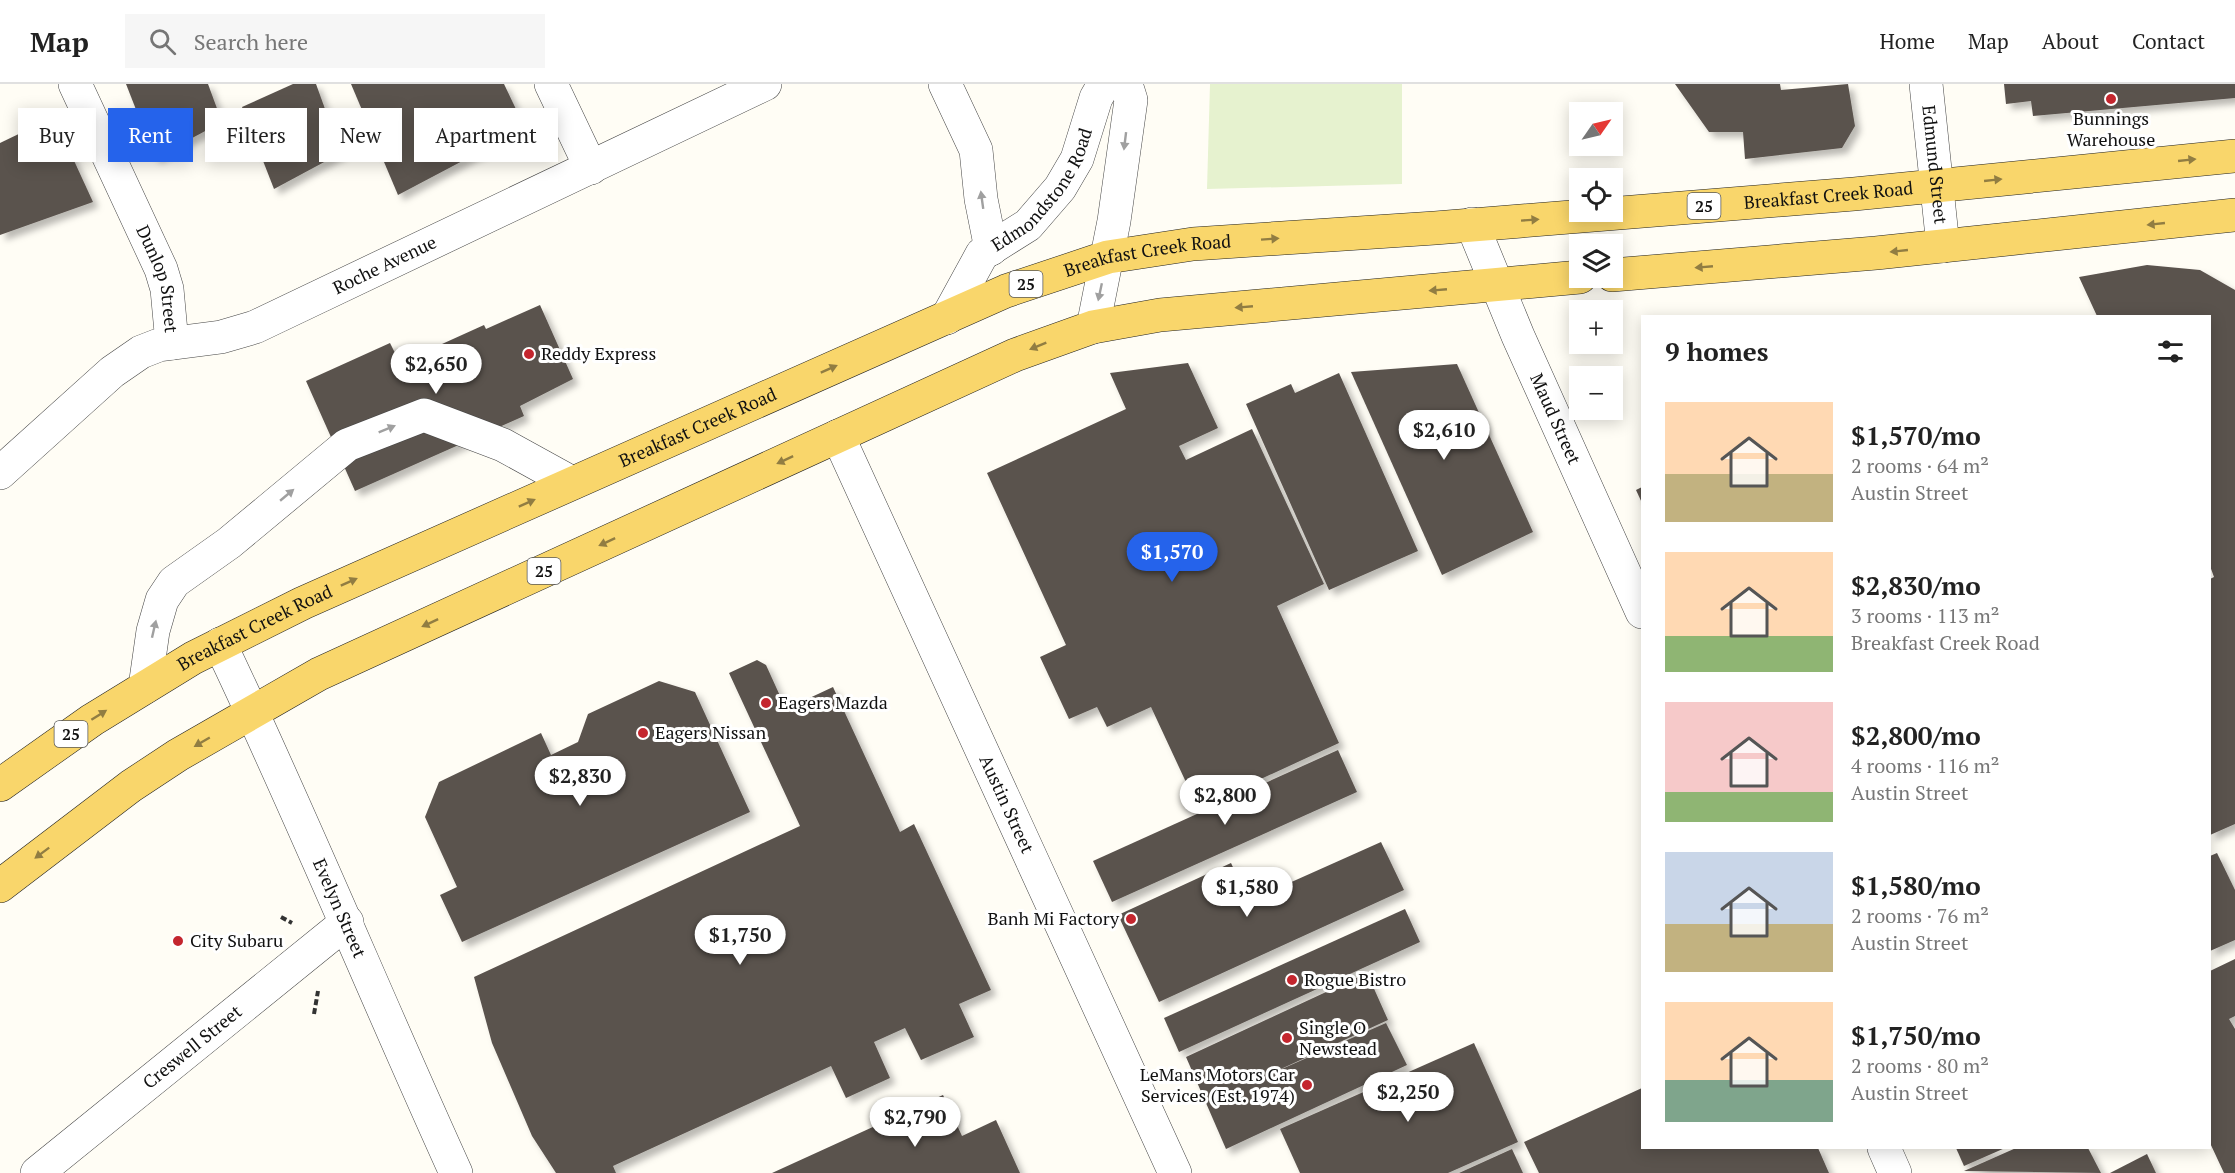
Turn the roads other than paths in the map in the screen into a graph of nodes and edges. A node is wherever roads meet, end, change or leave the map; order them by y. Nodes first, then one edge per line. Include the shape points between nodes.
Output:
1 (75, 84) edge
2 (551, 84) edge
3 (765, 84) edge
4 (945, 84) edge
5 (1104, 84) edge
6 (1125, 84) edge
7 (1926, 84) edge
8 (2235, 156) edge
9 (591, 168) junction
10 (1935, 186) junction
11 (2235, 215) edge
12 (1472, 224) junction
13 (1943, 246) junction
14 (991, 249) junction
15 (1108, 257) junction
16 (1623, 274) edge
17 (1569, 279) edge
18 (1496, 285) junction
19 (947, 318) junction
20 (1093, 327) junction
21 (172, 343) junction
22 (838, 436) junction
23 (0, 473) edge
24 (572, 483) junction
25 (1641, 610) edge
26 (220, 644) junction
27 (145, 687) junction
28 (253, 713) junction
29 (0, 785) edge
30 (0, 886) edge
31 (347, 922) junction
32 (1884, 1149) edge
33 (38, 1173) edge
34 (456, 1173) edge
35 (1175, 1173) edge
36 (1895, 1173) edge

1 - 21 street, Dunlop Street via 161,269
2 - 9 street
3 - 9 street, Roche Avenue
14 -> 4 street via 976,150
5 - 14 street, Edmondstone Road via 1077,159 1059,188 1028,225
6 -> 15 street via 1131,100
7 - 10 street, Edmund Street
10 -> 8 main road, Breakfast Creek Road / 25
9 - 21 street, Roche Avenue via 255,327 221,337
12 -> 10 main road, Breakfast Creek Road / 25
10 - 13 street, Edmund Street
11 -> 13 main road
15 -> 12 main road, Breakfast Creek Road / 25 via 1193,244
12 - 18 street, Maud Street
13 -> 16 main road
14 - 19 street, Edmondstone Road via 982,254
15 - 19 main road, Breakfast Creek Road / 25 via 1057,272
15 -> 20 street
17 - 18 main road, 25
18 -> 20 main road, 25 via 1178,313
18 - 25 street, Maud Street
24 -> 19 main road, Breakfast Creek Road / 25
20 -> 22 main road, 25 via 1016,355
21 - 23 street, Dunlop Street via 141,352 112,372
22 -> 28 main road, 25 via 320,674
22 - 35 street, Austin Street
26 -> 24 main road, Breakfast Creek Road / 25
27 -> 24 street via 153,631 162,600 174,582 229,543 347,445 424,415 503,445
26 - 27 main road, Breakfast Creek Road / 25
26 - 28 street, Evelyn Street
29 -> 27 main road, Breakfast Creek Road / 25
28 -> 30 main road, 25 via 131,786
28 - 31 street, Evelyn Street
31 - 33 street, Creswell Street
31 - 34 street, Evelyn Street
32 - 36 street

